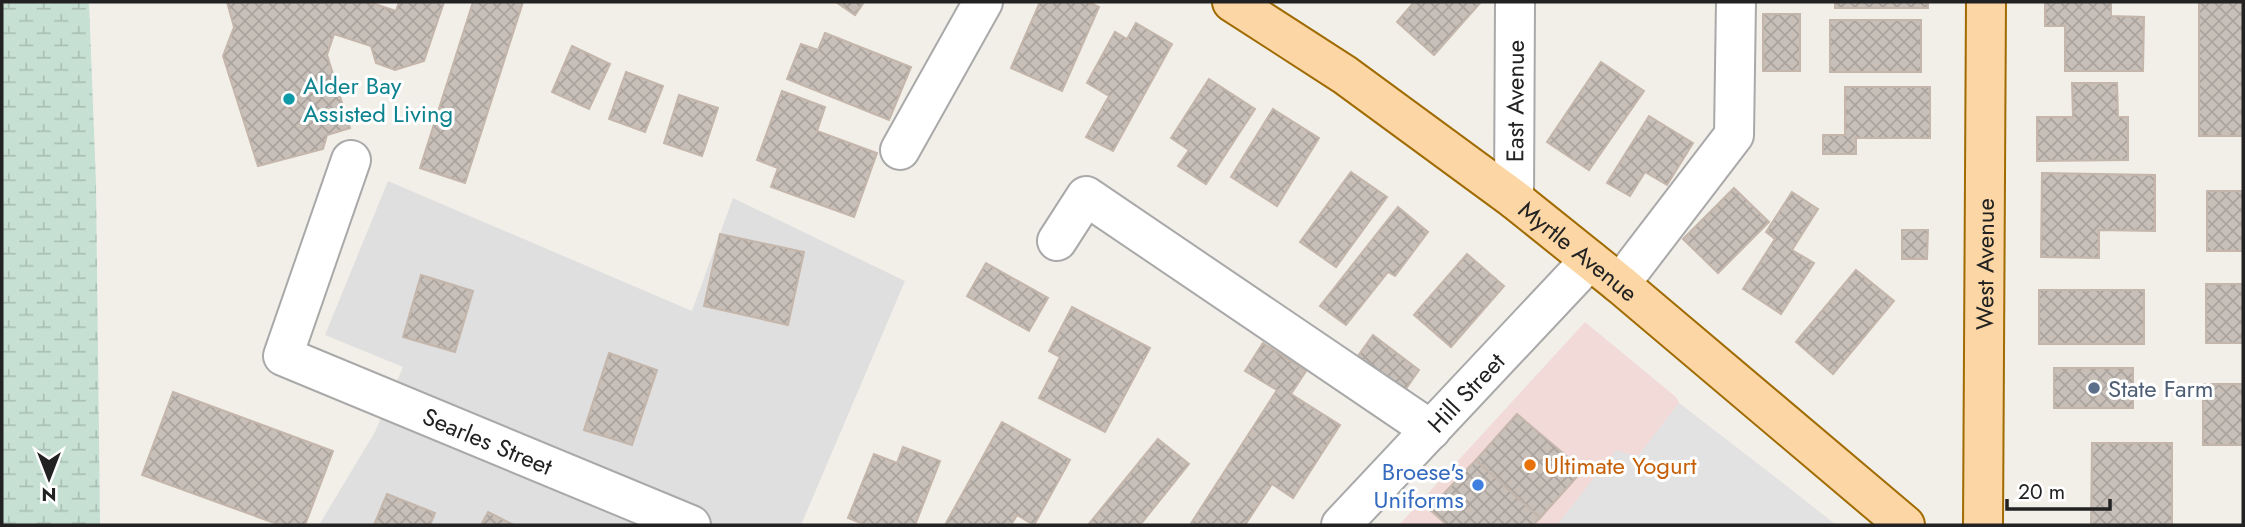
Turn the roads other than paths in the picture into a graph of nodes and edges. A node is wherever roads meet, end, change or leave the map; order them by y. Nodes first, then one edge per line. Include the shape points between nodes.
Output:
1 (983, 2) edge
2 (1232, 2) edge
3 (1515, 2) edge
4 (1736, 2) edge
5 (1986, 2) edge
6 (900, 150) dead end
7 (351, 160) dead end
8 (1514, 199) junction
9 (1057, 242) dead end
10 (1590, 260) junction
11 (1620, 284) junction
12 (1431, 429) junction
13 (622, 512) edge
14 (691, 525) edge
15 (1341, 525) edge
16 (1905, 525) edge
17 (1983, 525) edge

1 - 6 street
2 - 8 main road, Myrtle Avenue via 1345,75
3 - 8 street, East Avenue
4 - 11 street via 1734,135
5 - 17 main road, West Avenue
7 - 13 street, Searles Street via 283,356
8 - 10 main road, Myrtle Avenue
9 - 12 street via 1086,197
10 - 11 main road, Myrtle Avenue
10 - 12 street, Hill Street
11 - 16 main road, Myrtle Avenue
12 - 15 street, Hill Street
13 - 14 street, Searles Street

